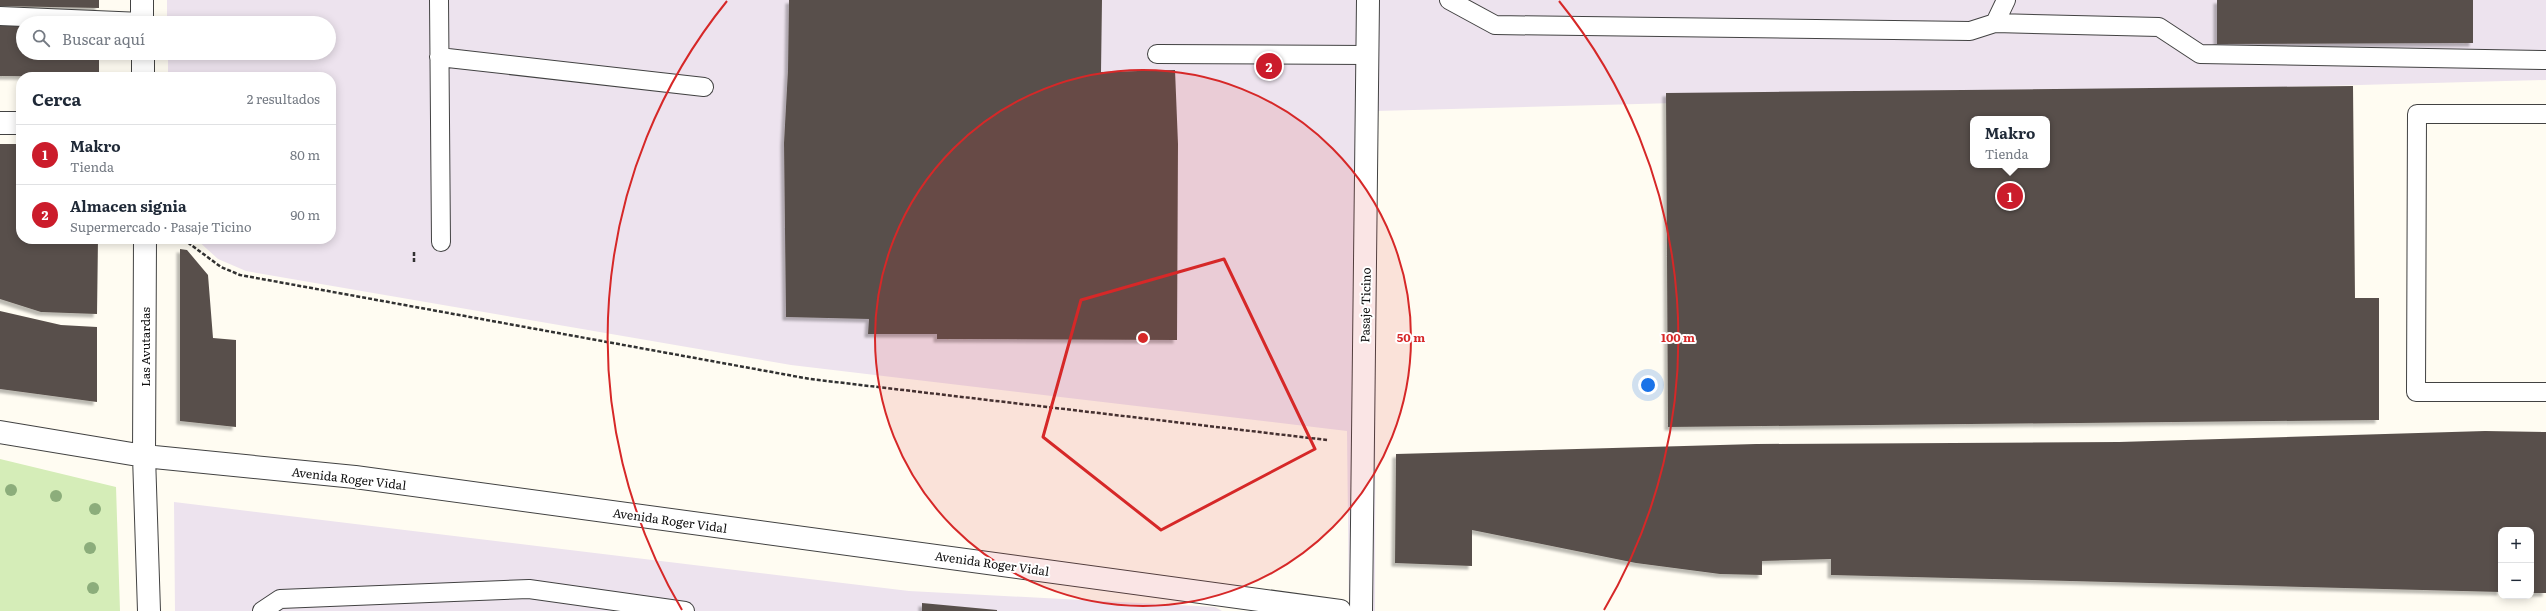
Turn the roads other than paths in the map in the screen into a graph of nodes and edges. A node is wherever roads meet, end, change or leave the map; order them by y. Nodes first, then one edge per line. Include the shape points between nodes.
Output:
1 (142, 0) edge
2 (439, 0) edge
3 (1368, 0) edge
4 (1449, 0) edge
5 (2006, 0) edge
6 (0, 16) edge
7 (142, 16) edge
8 (16, 17) edge
9 (1995, 23) junction
10 (1157, 54) dead end
11 (1368, 55) junction
12 (439, 57) junction
13 (143, 60) edge
14 (2546, 60) edge
15 (143, 72) edge
16 (704, 88) dead end
17 (2546, 114) edge
18 (0, 123) edge
19 (16, 123) edge
20 (441, 242) dead end
21 (145, 244) edge
22 (2546, 392) edge
23 (0, 432) edge
24 (144, 456) junction
25 (1268, 605) edge
26 (149, 611) edge
27 (262, 611) edge
28 (685, 611) edge
29 (1340, 611) edge
30 (1361, 611) edge

1 - 7 street
2 - 12 lane
3 - 11 street, Pasaje Ticino
4 - 9 lane via 1494,25 1970,31
5 - 9 lane
6 - 8 lane
9 - 14 lane via 2159,27 2200,54
10 - 11 lane
11 - 30 street, Pasaje Ticino
12 - 16 lane
12 - 20 lane
13 - 15 street
17 - 22 lane via 2417,114 2416,392
18 - 19 street
21 - 24 street, Las Avutardas
23 - 24 street, Avenida Roger Vidal
24 - 25 street, Avenida Roger Vidal via 355,477
24 - 26 street, Las Avutardas
25 - 29 street, Avenida Roger Vidal
27 - 28 lane via 280,599 529,589

